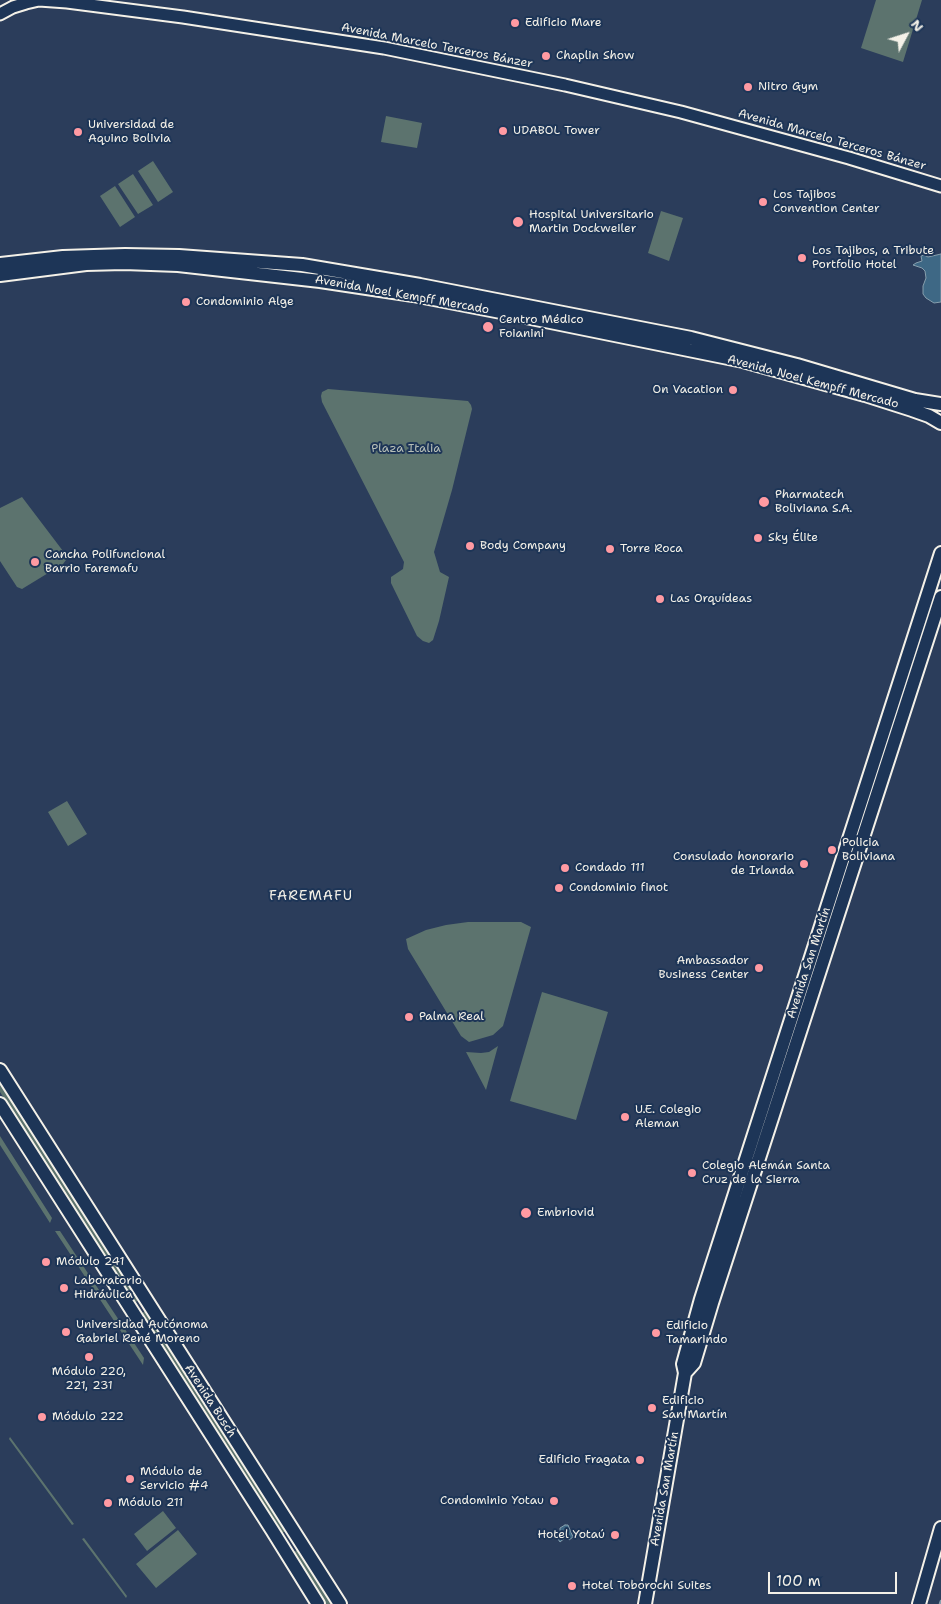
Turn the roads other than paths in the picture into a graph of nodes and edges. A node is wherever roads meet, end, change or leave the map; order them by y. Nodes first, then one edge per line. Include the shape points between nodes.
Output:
1 (8, 0) edge
2 (65, 1) edge
3 (0, 14) edge
4 (941, 186) edge
5 (63, 257) junction
6 (0, 264) edge
7 (302, 265) junction
8 (0, 268) edge
9 (250, 272) junction
10 (0, 276) edge
11 (386, 280) junction
12 (320, 281) junction
13 (448, 290) junction
14 (558, 311) junction
15 (506, 313) junction
16 (607, 327) junction
17 (941, 404) edge
18 (941, 423) edge
19 (941, 553) edge
20 (941, 597) edge
21 (0, 1070) edge
22 (0, 1104) edge
23 (148, 1304) junction
24 (133, 1313) junction
25 (685, 1373) junction
26 (941, 1528) edge
27 (282, 1546) junction
28 (323, 1578) junction
29 (318, 1604) edge
30 (340, 1604) edge
31 (645, 1604) edge
32 (919, 1604) edge

1 - 3 street
2 - 3 street, Avenida Marcelo Terceros Bánzer via 39,0
2 - 4 street, Avenida Marcelo Terceros Bánzer via 350,42 509,73 681,112
5 - 6 main road, Avenida Noel Kempff Mercado
5 - 7 main road, Avenida Noel Kempff Mercado via 179,256
5 - 8 main road
7 - 9 main road via 292,271
7 - 11 main road, Avenida Noel Kempff Mercado
9 - 10 main road, Avenida Noel Kempff Mercado via 124,263 86,264
9 - 12 main road, Avenida Noel Kempff Mercado
11 - 12 main road via 366,281 327,274
11 - 13 main road, Avenida Noel Kempff Mercado
12 - 15 main road, Avenida Noel Kempff Mercado
13 - 14 main road, Avenida Noel Kempff Mercado
13 - 15 main road via 458,296 498,304
14 - 15 main road via 550,314 514,307
14 - 16 main road, Avenida Noel Kempff Mercado
15 - 16 main road, Avenida Noel Kempff Mercado
16 - 17 main road, Avenida Noel Kempff Mercado via 744,350 916,400
16 - 18 main road, Avenida Noel Kempff Mercado via 794,374 912,410
19 - 25 main road, Avenida San Martín via 701,1299 682,1364
20 - 25 main road, Avenida San Martín via 694,1363
21 - 23 main road, Avenida Busch
22 - 24 main road, Avenida Busch
23 - 24 main road
23 - 28 main road, Avenida Busch
24 - 27 main road, Avenida Busch
25 - 31 main road, Avenida San Martín
26 - 32 main road
27 - 28 main road via 290,1542 296,1544 312,1569
27 - 29 main road, Avenida Busch
28 - 30 main road, Avenida Busch

